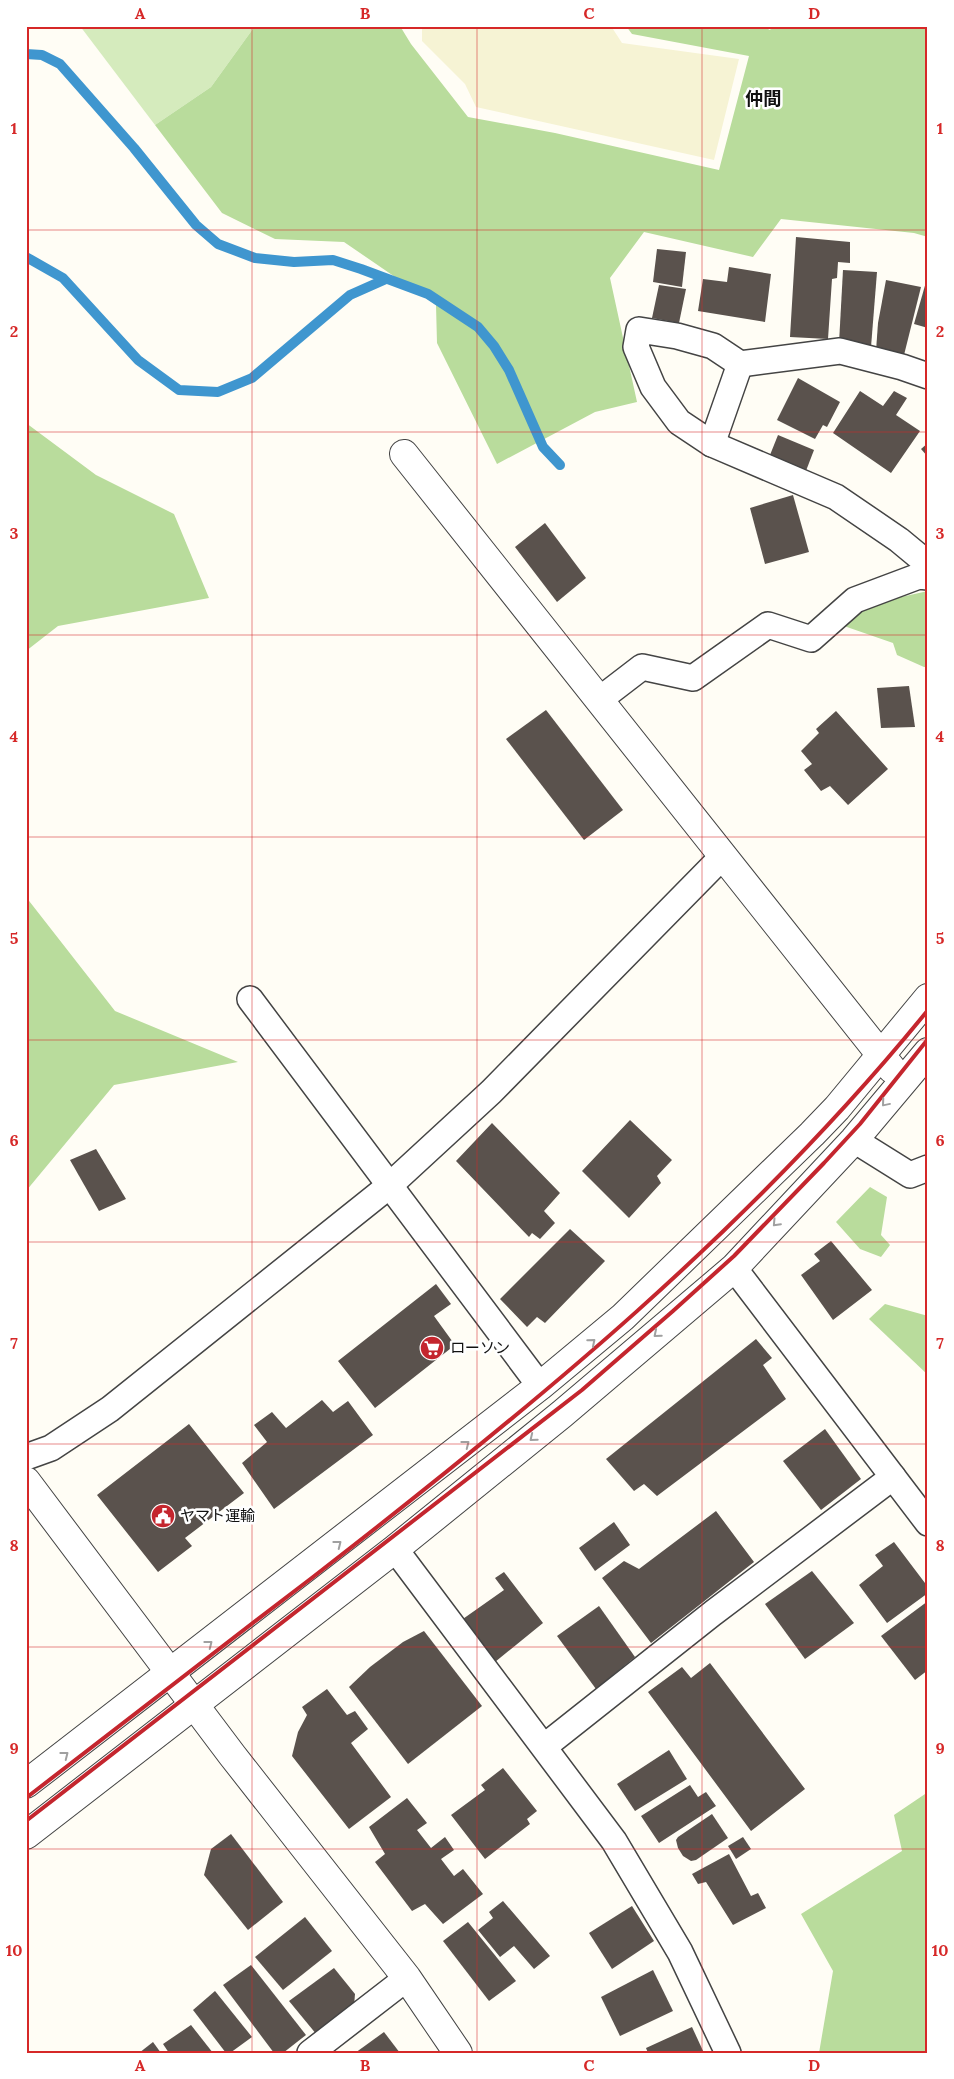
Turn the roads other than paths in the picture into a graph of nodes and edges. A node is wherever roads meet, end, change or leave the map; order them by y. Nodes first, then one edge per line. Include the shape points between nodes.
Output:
1 (740, 364) junction
2 (928, 376) edge
3 (712, 444) junction
4 (404, 454) dead end
5 (928, 564) edge
6 (928, 577) edge
7 (599, 700) junction
8 (722, 856) junction
9 (928, 998) edge
10 (250, 999) dead end
11 (928, 1052) edge
12 (881, 1055) junction
13 (902, 1082) junction
14 (854, 1140) junction
15 (928, 1168) edge
16 (389, 1186) junction
17 (734, 1268) junction
18 (540, 1386) junction
19 (26, 1457) edge
20 (893, 1477) junction
21 (26, 1481) edge
22 (928, 1523) edge
23 (395, 1549) junction
24 (170, 1673) junction
25 (194, 1705) junction
26 (545, 1746) junction
27 (26, 1784) edge
28 (26, 1835) edge
29 (407, 1978) junction
30 (310, 2053) edge
31 (458, 2053) edge
32 (728, 2053) edge

1 - 2 street via 840,351
1 - 3 street
1 - 3 street via 713,346 640,330 636,347 653,387 679,422
3 - 5 street via 836,497
4 - 7 street
6 - 7 street via 919,576 855,600 811,639 768,625 694,678 642,667
7 - 8 street
8 - 12 street
8 - 16 street via 491,1092
9 - 12 street
10 - 16 street
11 - 13 street
12 - 13 street
18 -> 12 street via 622,1317 701,1243 837,1108
13 -> 14 street
14 - 15 street via 910,1175
14 -> 17 street
16 - 18 street
16 - 19 street via 110,1409 51,1448
17 - 20 street
17 -> 23 street via 562,1414
24 -> 18 street
20 - 22 street
20 - 26 street
21 - 24 street
23 - 25 street
23 - 26 street
24 - 25 street
27 -> 24 street
25 - 28 street
25 - 29 street
26 - 32 street via 620,1850 680,1952
29 - 30 street
29 - 31 street

